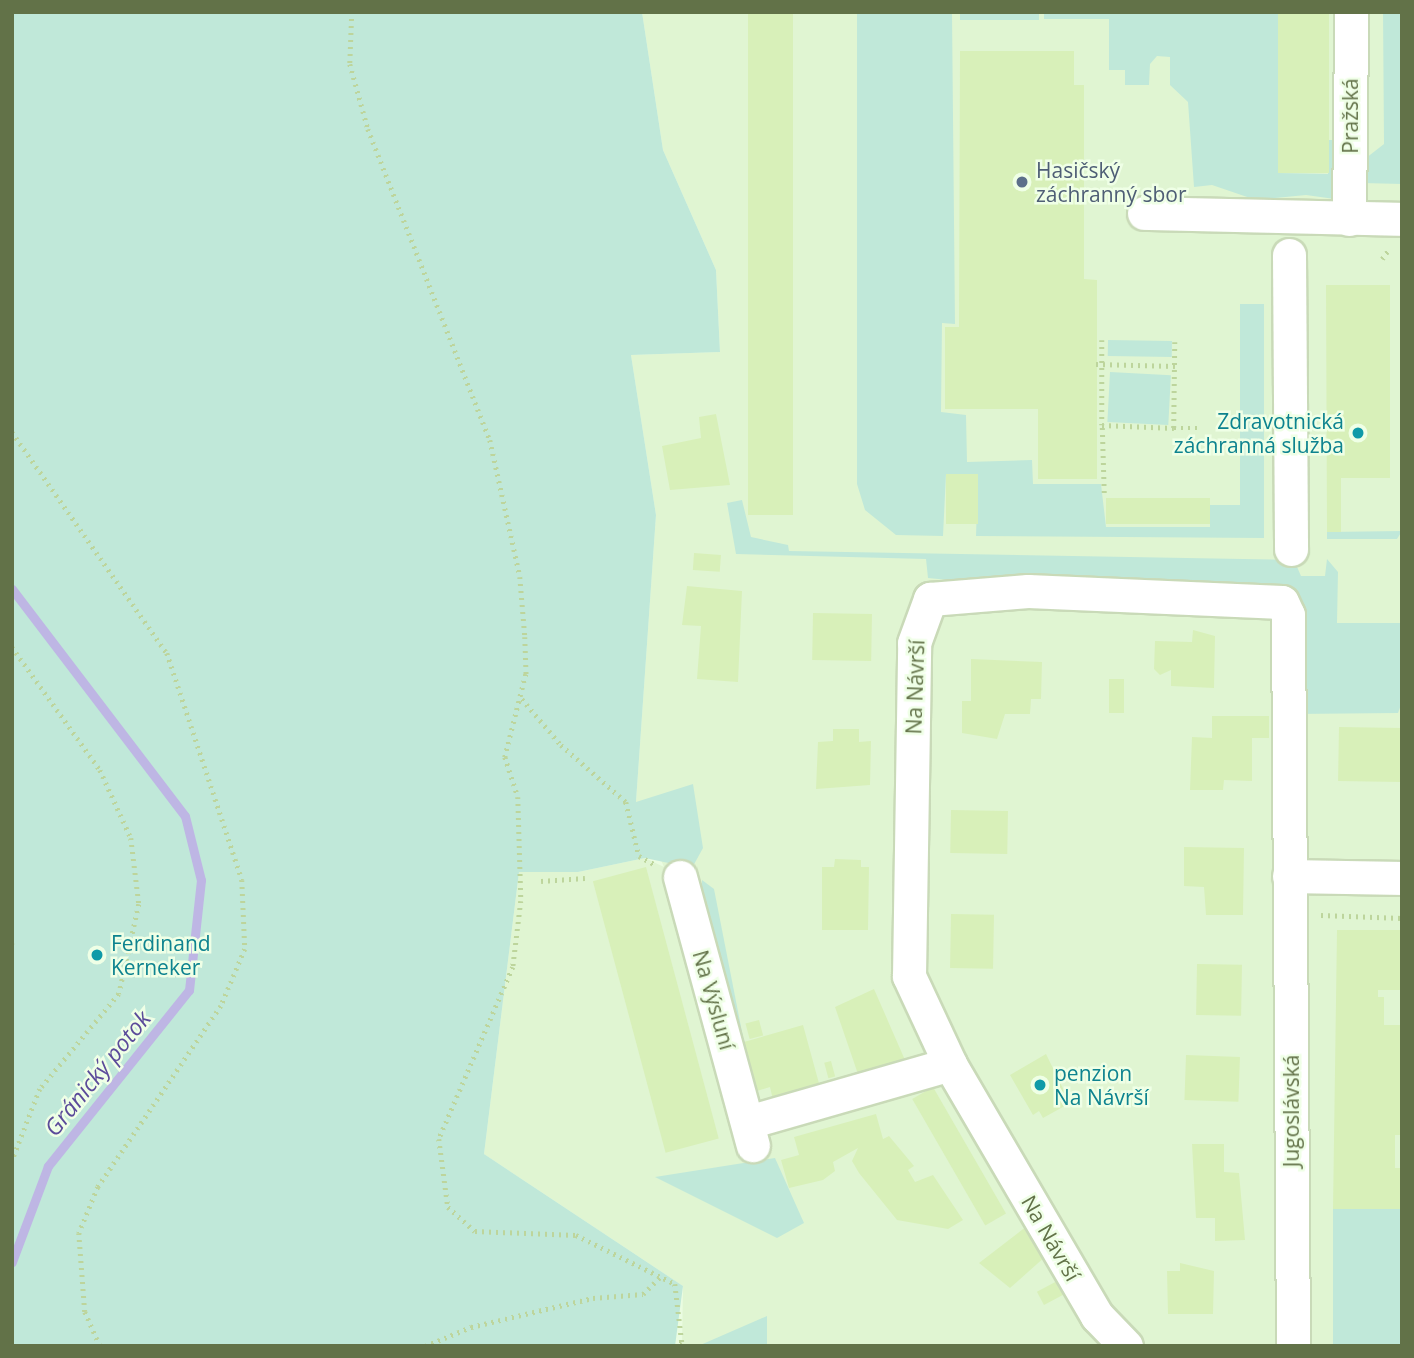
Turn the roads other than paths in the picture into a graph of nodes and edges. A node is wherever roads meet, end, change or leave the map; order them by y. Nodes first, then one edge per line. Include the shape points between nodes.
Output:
1 (1351, 12) edge
2 (1144, 213) dead end
3 (1349, 219) junction
4 (1402, 219) edge
5 (1289, 255) dead end
6 (1292, 549) dead end
7 (1289, 876) junction
8 (680, 877) road end
9 (1402, 878) edge
10 (950, 1064) junction
11 (1126, 1346) edge
12 (1293, 1346) edge

1 - 3 street, Pražská
2 - 3 street
3 - 4 street
5 - 6 street
7 - 9 street
7 - 10 street, Na Návrší via 1288,615 1282,602 1028,591 930,599 914,643 909,976
7 - 12 street, Jugoslávská
8 - 10 street, Na Výsluní via 751,1133
10 - 11 street, Na Návrší via 1097,1316

